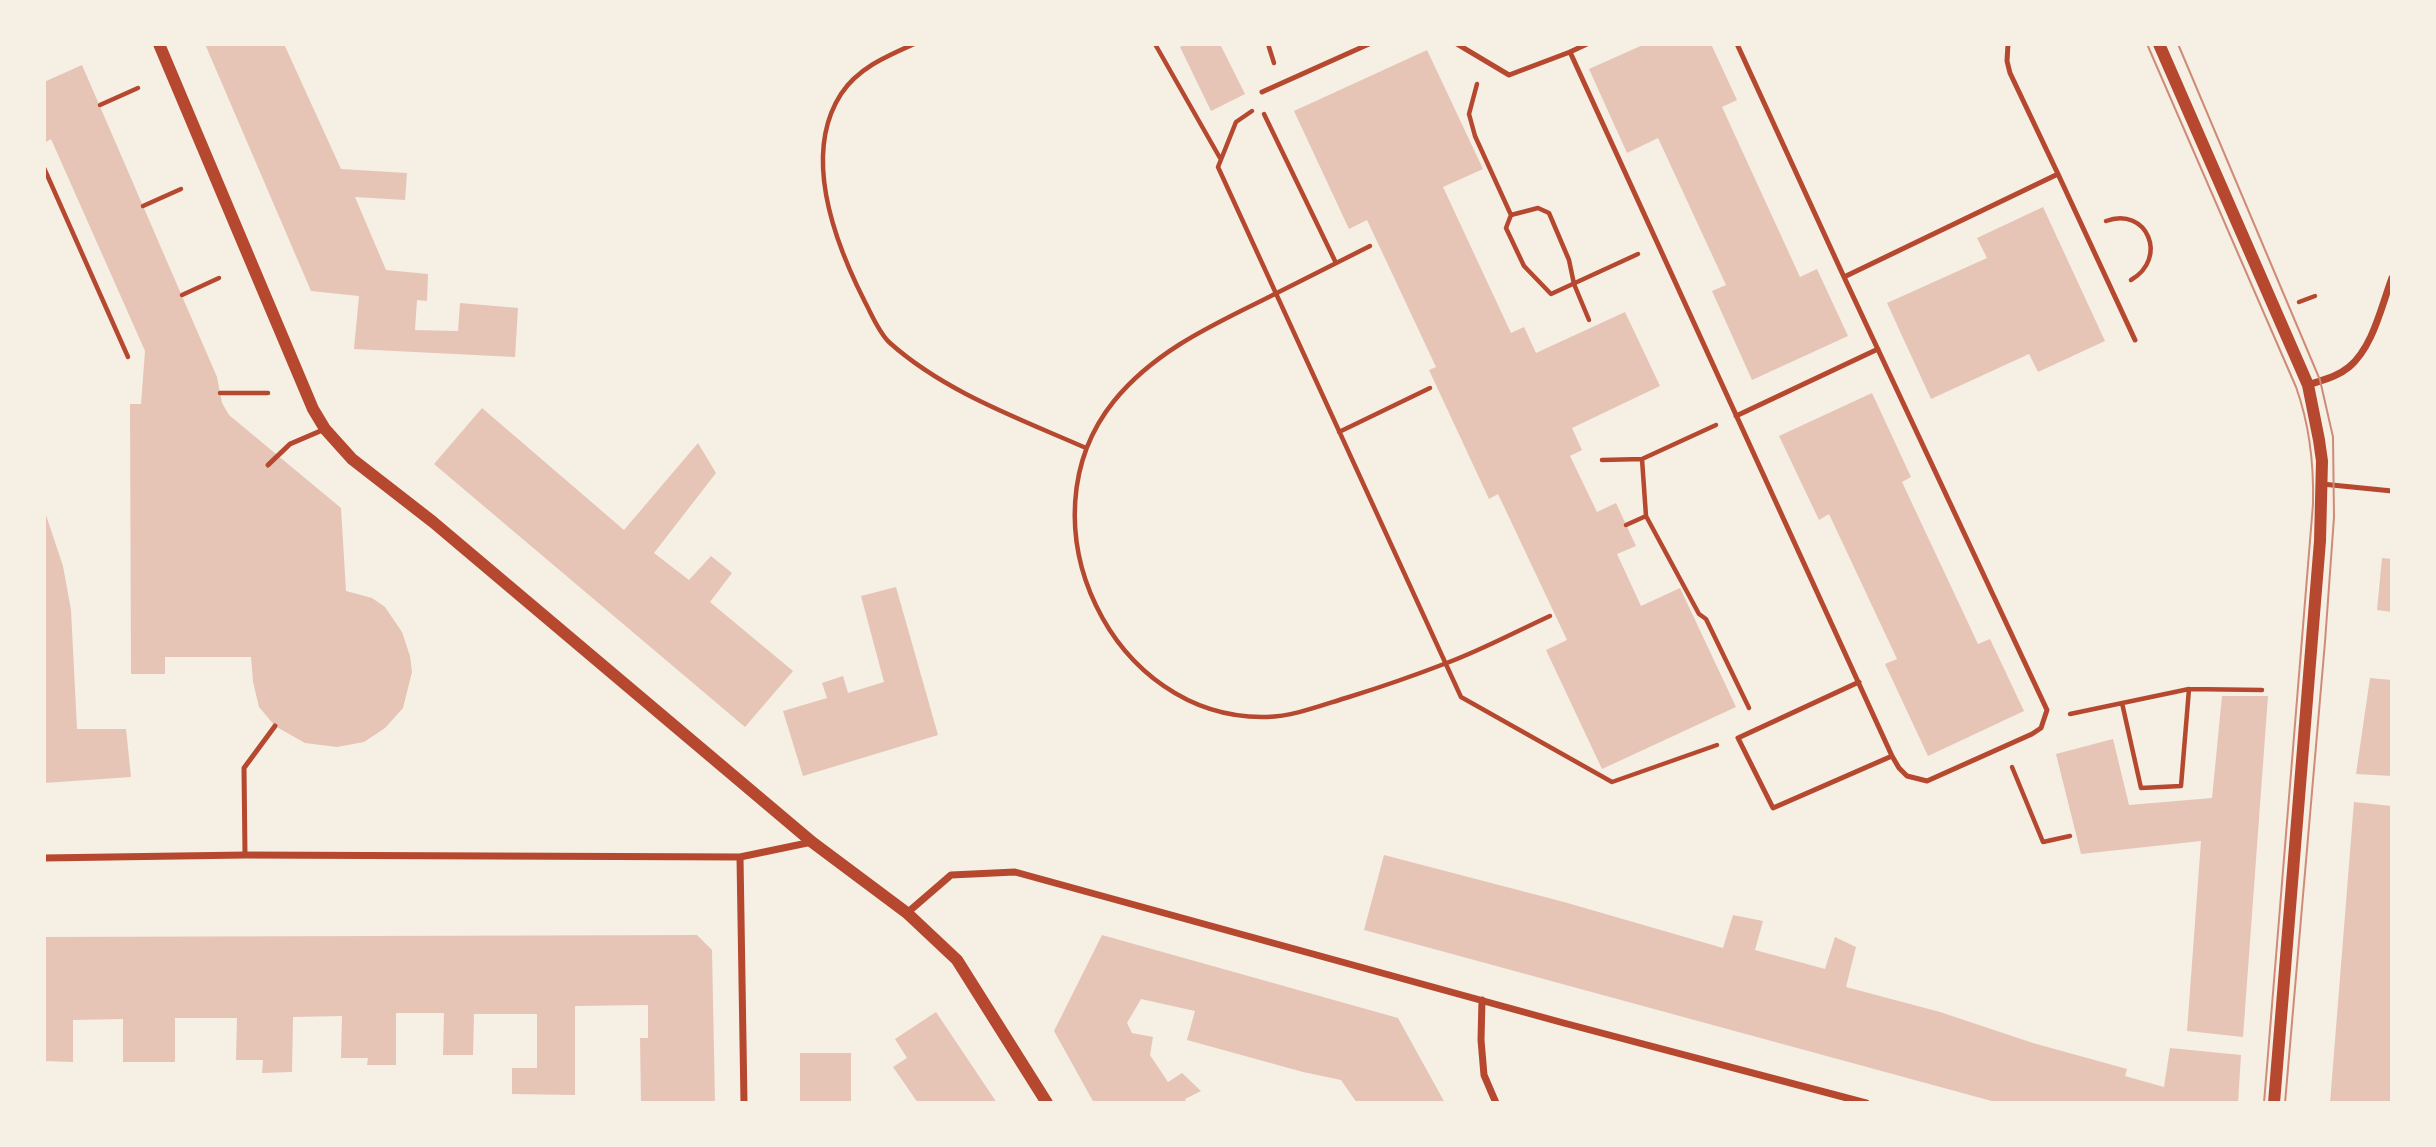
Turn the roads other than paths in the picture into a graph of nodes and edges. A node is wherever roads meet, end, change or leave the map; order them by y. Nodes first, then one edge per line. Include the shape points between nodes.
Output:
1 (159, 44) edge
2 (1369, 44) edge
3 (1457, 44) edge
4 (1587, 44) edge
5 (1737, 44) edge
6 (2008, 44) edge
7 (2159, 44) edge
8 (1570, 52) junction
9 (1262, 92) dead end
10 (2057, 174) junction
11 (1844, 277) junction
12 (2392, 278) edge
13 (2135, 340) dead end
14 (1878, 349) junction
15 (2308, 385) junction
16 (1736, 416) junction
17 (325, 429) junction
18 (268, 465) dead end
19 (2322, 484) junction
20 (2392, 491) edge
21 (1859, 682) junction
22 (275, 726) dead end
23 (1892, 756) junction
24 (812, 842) junction
25 (245, 855) junction
26 (740, 857) junction
27 (44, 858) edge
28 (907, 913) junction
29 (1482, 1000) junction
30 (744, 1103) edge
31 (1046, 1103) edge
32 (1496, 1103) edge
33 (1867, 1103) edge
34 (2274, 1103) edge

1 - 17 street
2 - 9 lane
3 - 8 lane via 1509,75
4 - 8 lane
5 - 11 lane
6 - 10 lane via 2010,73
7 - 15 street
8 - 16 lane
10 - 11 lane
10 - 13 lane
11 - 14 lane
12 - 15 street via 2370,338 2350,367
14 - 16 lane
14 - 23 lane via 2047,710 2041,728 2032,734 1927,782 1907,776
15 - 19 street
16 - 21 lane
17 - 18 lane via 290,444
17 - 24 street via 352,459
19 - 20 lane
19 - 34 street
21 - 23 lane
21 - 23 lane via 1738,738 1773,808
22 - 25 lane via 244,768
24 - 26 street
24 - 28 street
25 - 26 street
25 - 27 street
26 - 30 street
28 - 29 street via 951,875 1015,872
28 - 31 street via 957,960
29 - 32 street via 1483,1074
29 - 33 street

